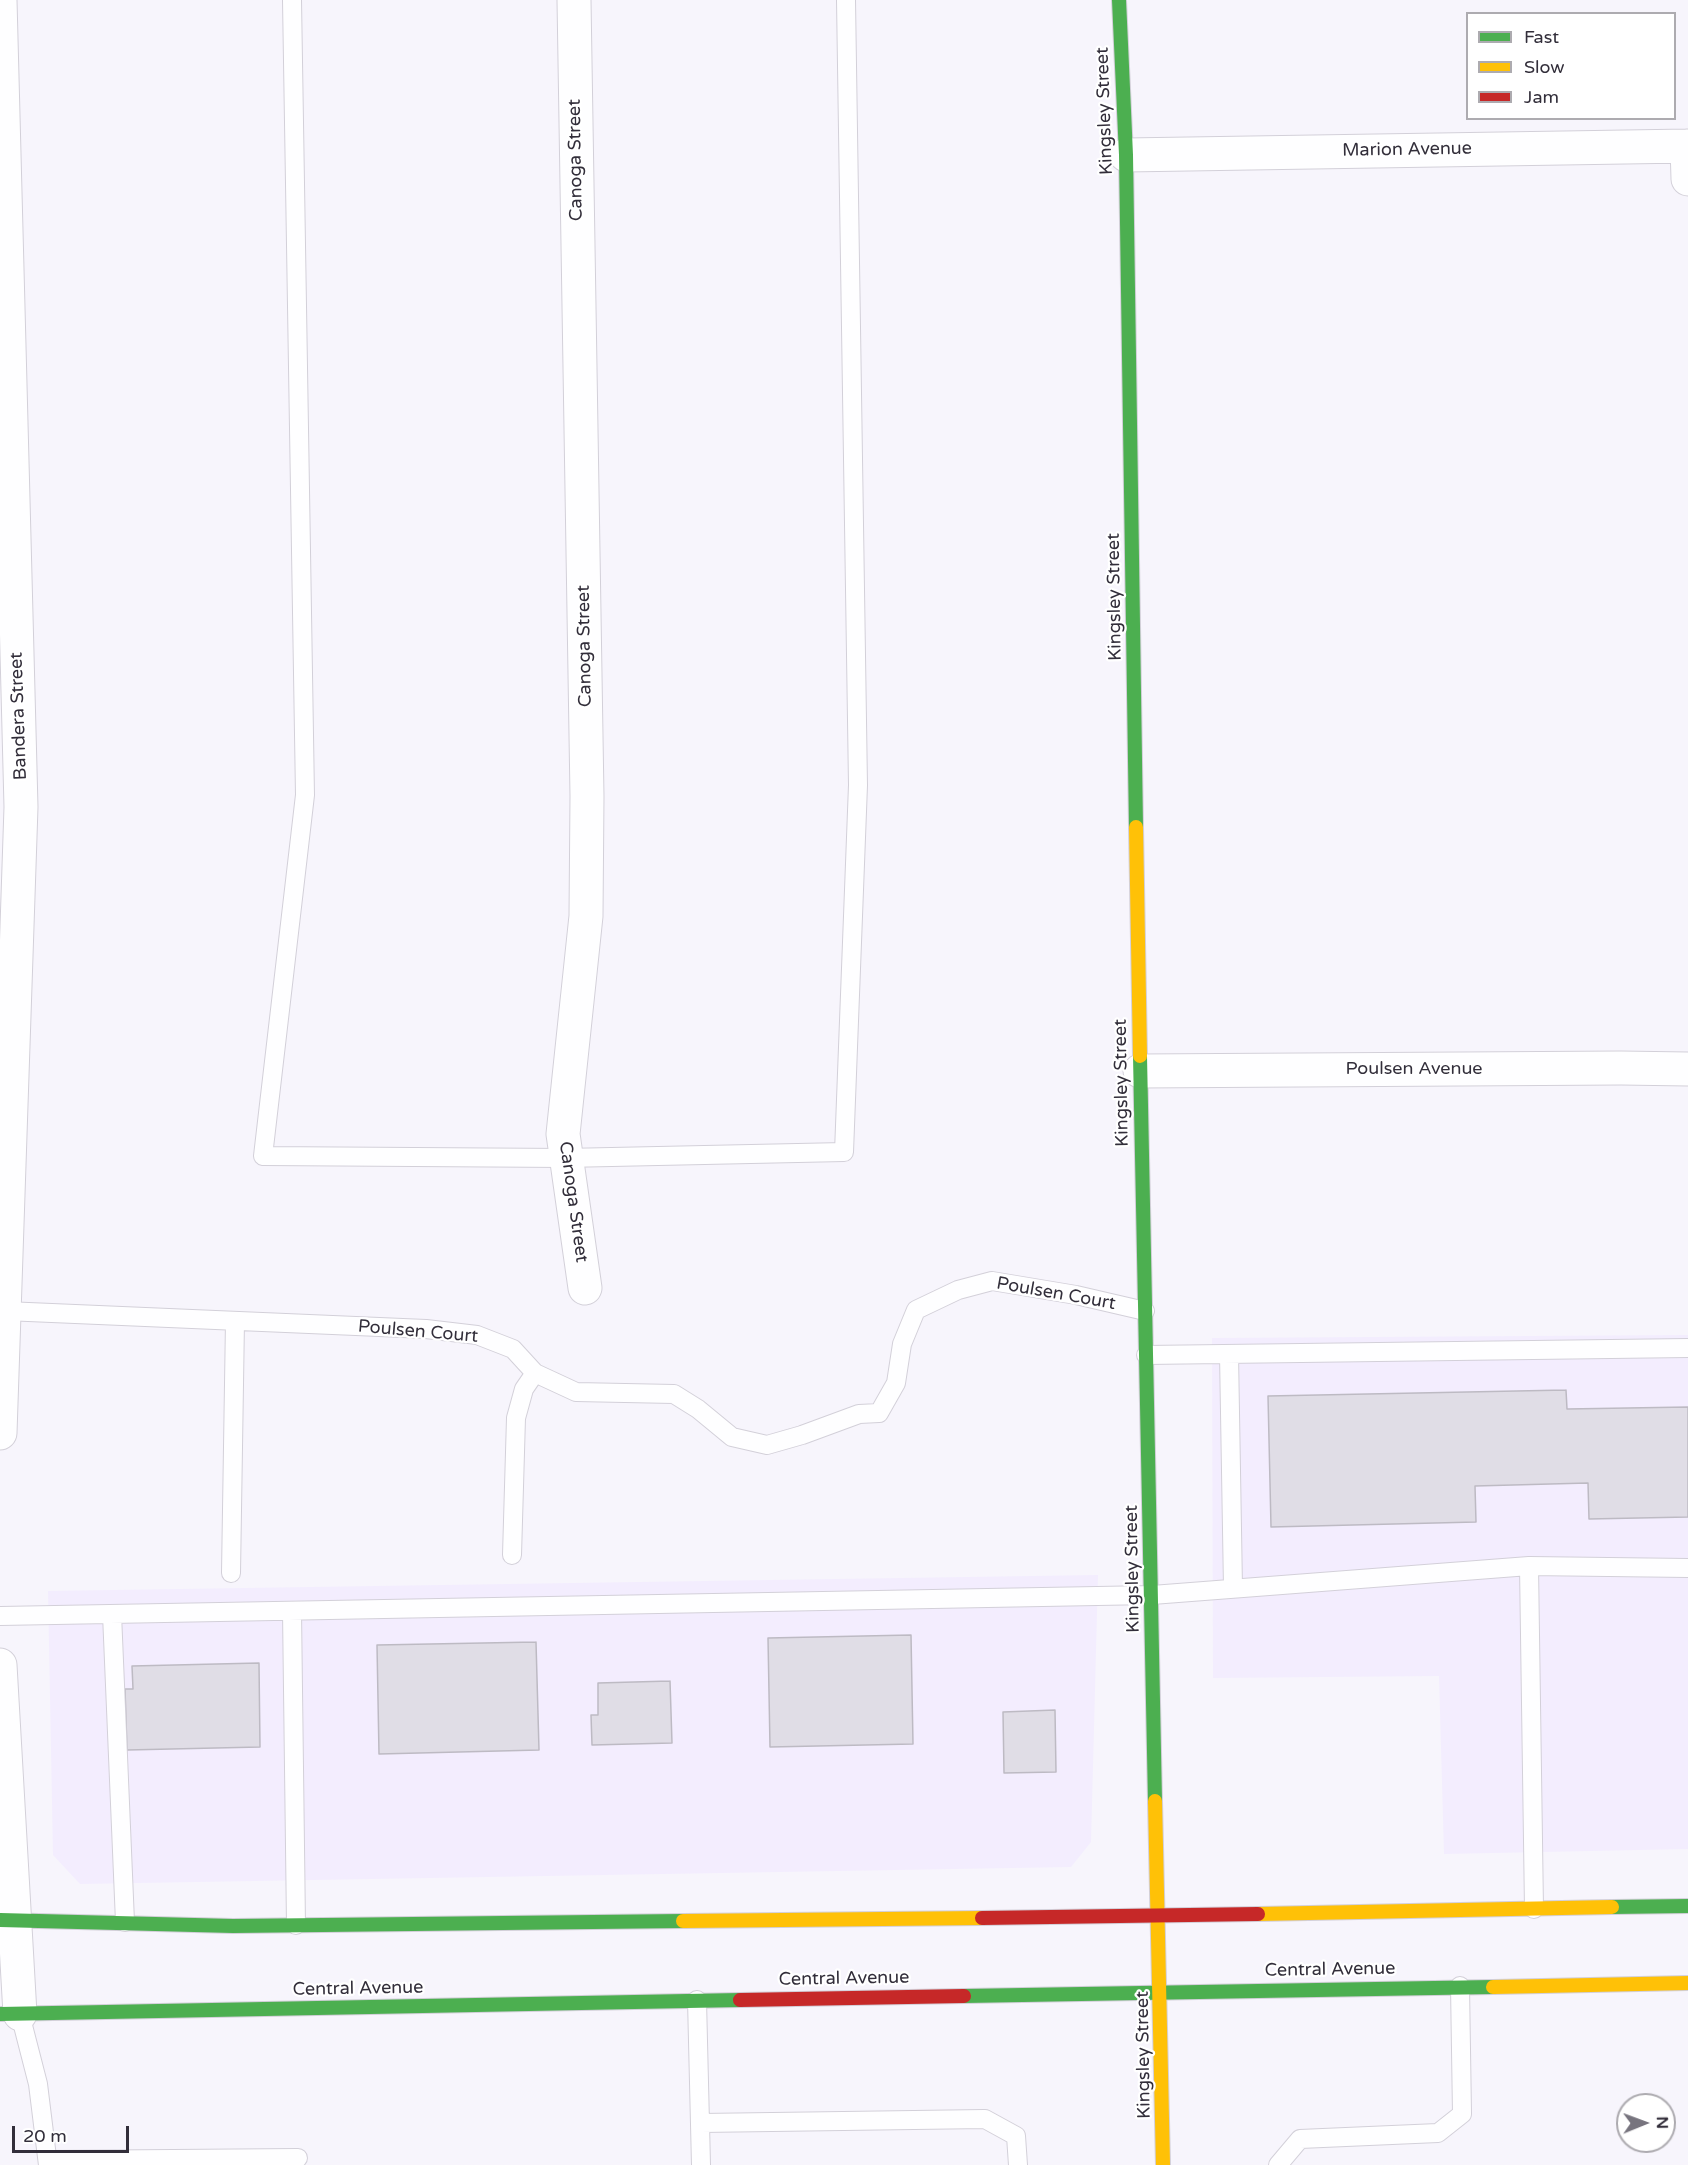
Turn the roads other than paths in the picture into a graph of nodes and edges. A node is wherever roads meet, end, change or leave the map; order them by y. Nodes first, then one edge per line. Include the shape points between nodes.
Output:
1 (292, 0) edge
2 (574, 0) edge
3 (846, 0) edge
4 (1119, 0) edge
5 (0, 2) edge
6 (1688, 146) edge
7 (1126, 155) junction
8 (1688, 178) edge
9 (5, 390) edge
10 (8, 621) edge
11 (1688, 1069) edge
12 (1140, 1071) junction
13 (6, 1072) edge
14 (565, 1158) junction
15 (585, 1288) dead end
16 (5, 1311) junction
17 (1145, 1311) junction
18 (236, 1321) junction
19 (1688, 1348) edge
20 (1228, 1354) junction
21 (1146, 1355) junction
22 (534, 1373) junction
23 (0, 1433) edge
24 (512, 1555) dead end
25 (1529, 1566) junction
26 (1688, 1568) edge
27 (231, 1574) dead end
28 (1233, 1588) junction
29 (1152, 1595) junction
30 (292, 1611) junction
31 (112, 1614) junction
32 (0, 1616) edge
33 (0, 1665) edge
34 (1688, 1906) edge
35 (1534, 1909) junction
36 (1159, 1916) junction
37 (8, 1921) edge
38 (124, 1922) junction
39 (296, 1925) junction
40 (1688, 1983) edge
41 (1460, 1986) junction
42 (1160, 1991) junction
43 (697, 2000) junction
44 (10, 2014) edge
45 (701, 2122) junction
46 (297, 2158) dead end
47 (48, 2162) edge
48 (701, 2165) edge
49 (1018, 2165) edge
50 (1163, 2165) edge
51 (1278, 2165) edge

1 - 14 lane via 305,795 263,1156
2 - 14 street, Canoga Street via 587,796 586,916 563,1134
3 - 14 lane via 858,785 844,1152
4 - 7 main road, Kingsley Street
5 - 9 street, Bandera Street
6 - 7 street, Marion Avenue
6 - 8 street
7 - 12 main road, Kingsley Street
9 - 10 street, Bandera Street
10 - 13 street, Bandera Street via 21,807
11 - 12 street, Poulsen Avenue
12 - 17 main road, Kingsley Street
13 - 16 street, Bandera Street
14 - 15 street, Canoga Street
16 - 18 lane, Poulsen Court
16 - 23 street, Bandera Street
17 - 21 main road, Kingsley Street
17 - 22 lane, Poulsen Court via 992,1281 958,1290 916,1310 902,1344 896,1383 879,1413 859,1414 767,1445 732,1437 698,1408 674,1394 576,1392
18 - 22 lane, Poulsen Court via 426,1329 477,1335 513,1349
18 - 27 lane
19 - 20 lane
20 - 21 lane
20 - 28 lane
21 - 29 main road, Kingsley Street
22 - 24 lane via 524,1389 516,1418
25 - 26 lane
25 - 28 lane
25 - 35 lane
28 - 29 lane
29 - 30 lane
29 - 36 main road, Kingsley Street
30 - 31 lane
30 - 39 lane
31 - 32 lane
31 - 38 lane
33 - 37 street
34 - 35 main road
35 - 36 main road
36 - 39 main road
36 - 42 main road, Kingsley Street
37 - 38 main road
37 - 44 street
38 - 39 main road
40 - 41 main road, Central Avenue
41 - 42 main road, Central Avenue
41 - 51 lane via 1462,2114 1438,2133 1300,2139
42 - 43 main road, Central Avenue
42 - 50 main road, Kingsley Street
43 - 44 main road, Central Avenue
43 - 45 lane
44 - 47 lane via 38,2084
45 - 48 lane
45 - 49 lane via 985,2119 1016,2136
46 - 47 lane

